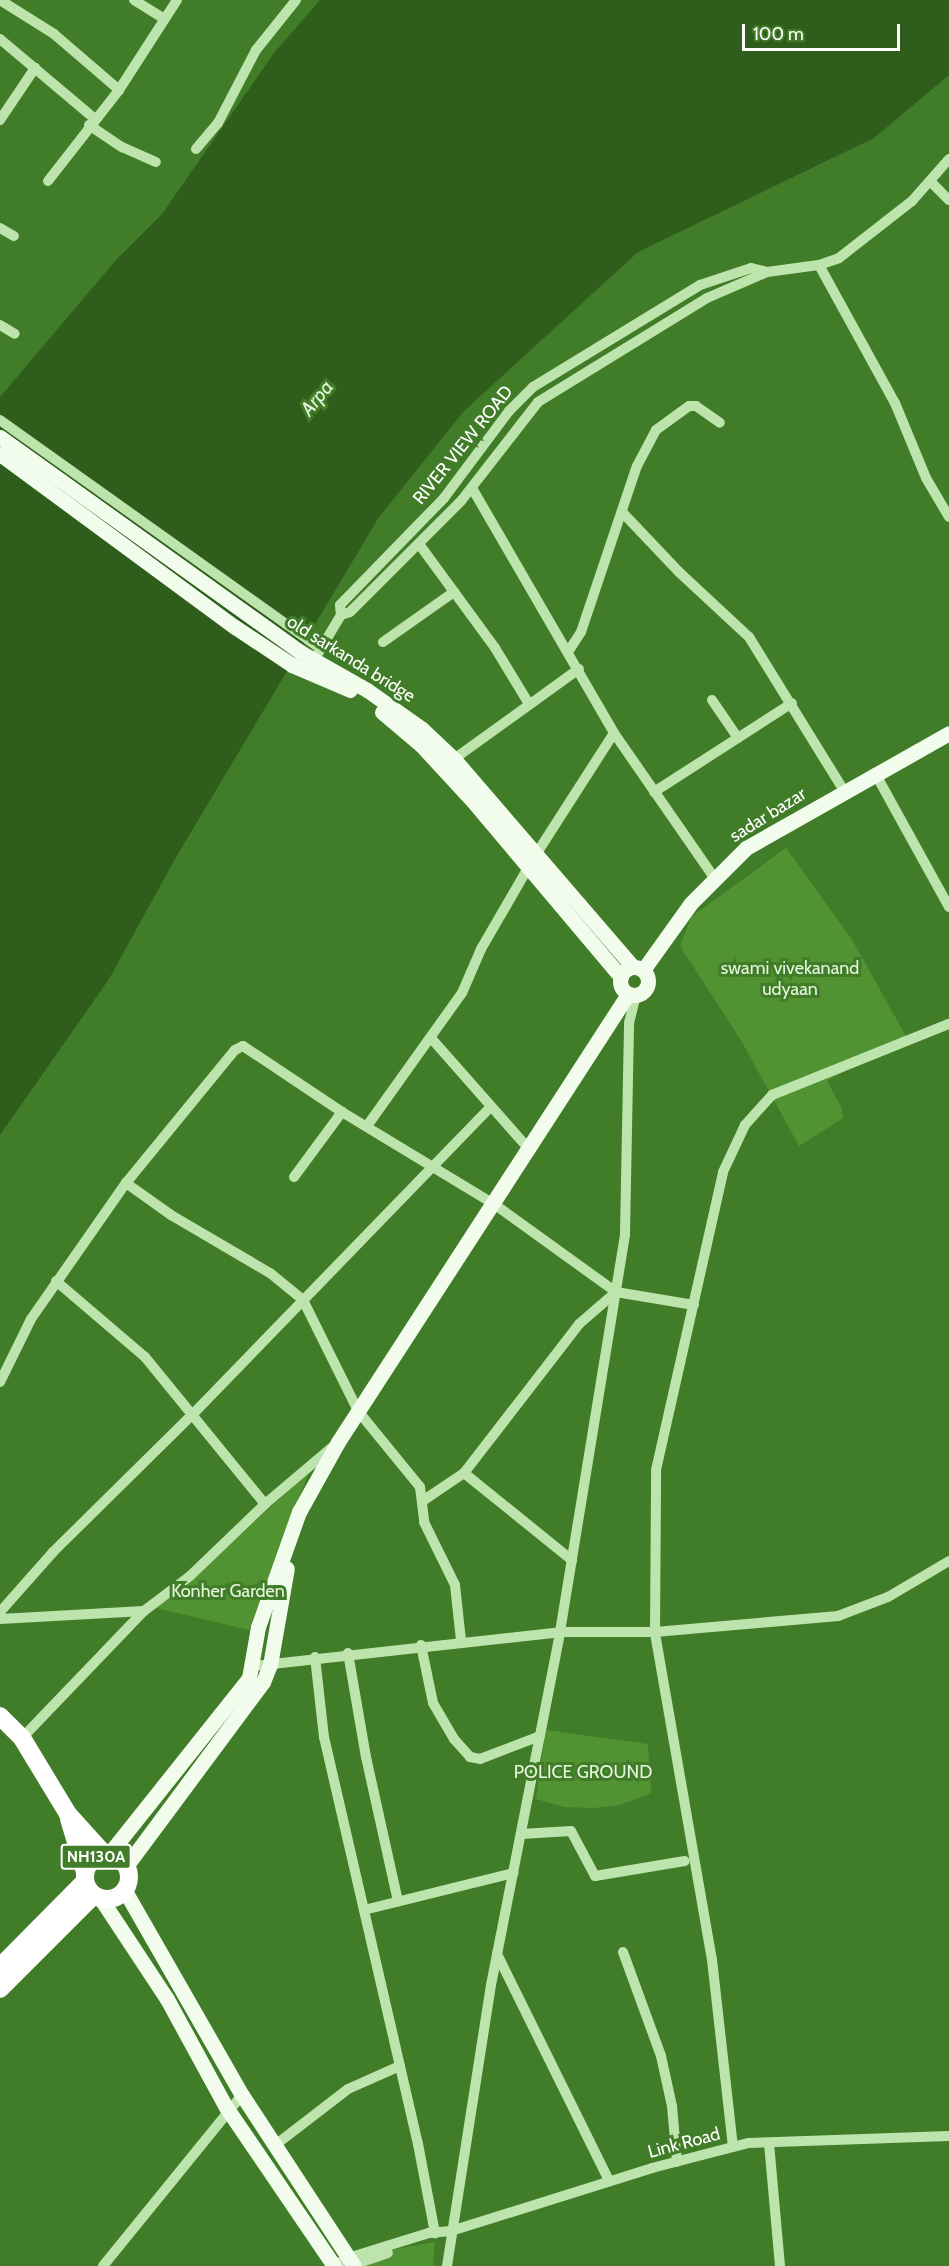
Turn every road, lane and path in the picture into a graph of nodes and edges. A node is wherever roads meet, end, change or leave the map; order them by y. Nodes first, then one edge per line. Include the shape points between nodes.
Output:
1 (134, 0) edge
2 (177, 0) edge
3 (296, 0) edge
4 (2, 2) edge
5 (165, 20) junction
6 (0, 39) edge
7 (35, 68) junction
8 (119, 90) junction
9 (0, 120) edge
10 (92, 122) junction
11 (196, 149) dead end
12 (949, 159) edge
13 (156, 162) dead end
14 (48, 181) dead end
15 (930, 181) junction
16 (949, 200) edge
17 (0, 228) edge
18 (14, 236) dead end
19 (819, 266) junction
20 (767, 272) junction
21 (0, 325) edge
22 (15, 334) dead end
23 (0, 420) edge
24 (720, 423) dead end
25 (0, 437) edge
26 (0, 454) edge
27 (472, 488) junction
28 (623, 513) junction
29 (949, 517) edge
30 (418, 544) junction
31 (454, 592) junction
32 (341, 615) junction
33 (383, 642) dead end
34 (568, 652) junction
35 (318, 654) junction
36 (296, 658) junction
37 (579, 669) junction
38 (712, 700) dead end
39 (792, 703) junction
40 (529, 704) junction
41 (614, 733) junction
42 (949, 733) edge
43 (738, 738) junction
44 (454, 759) junction
45 (875, 773) junction
46 (844, 791) junction
47 (654, 792) junction
48 (532, 863) junction
49 (715, 879) junction
50 (949, 907) edge
51 (632, 972) junction
52 (632, 995) junction
53 (949, 1024) edge
54 (431, 1038) junction
55 (490, 1107) junction
56 (342, 1112) junction
57 (367, 1126) junction
58 (528, 1148) junction
59 (434, 1167) junction
60 (294, 1177) dead end
61 (126, 1183) junction
62 (494, 1204) junction
63 (56, 1281) junction
64 (616, 1292) junction
65 (303, 1300) junction
66 (694, 1305) junction
67 (0, 1382) edge
68 (358, 1411) junction
69 (193, 1414) junction
70 (338, 1442) junction
71 (464, 1473) junction
72 (424, 1500) junction
73 (265, 1504) junction
74 (306, 1505) junction
75 (572, 1560) junction
76 (949, 1561) edge
77 (144, 1611) junction
78 (0, 1612) edge
79 (0, 1619) edge
80 (560, 1632) junction
81 (655, 1632) junction
82 (461, 1640) junction
83 (421, 1645) junction
84 (348, 1653) junction
85 (315, 1657) junction
86 (270, 1665) junction
87 (254, 1666) junction
88 (0, 1716) edge
89 (540, 1736) junction
90 (22, 1738) junction
91 (68, 1814) junction
92 (521, 1834) junction
93 (107, 1854) junction
94 (685, 1861) dead end
95 (127, 1865) junction
96 (513, 1873) junction
97 (91, 1887) junction
98 (125, 1891) junction
99 (398, 1900) junction
100 (364, 1911) junction
101 (623, 1952) dead end
102 (497, 1953) junction
103 (0, 1967) edge
104 (0, 1989) edge
105 (400, 2066) junction
106 (242, 2095) junction
107 (228, 2110) junction
108 (949, 2136) edge
109 (769, 2143) junction
110 (274, 2146) junction
111 (733, 2147) junction
112 (677, 2162) junction
113 (609, 2181) junction
114 (451, 2231) junction
115 (435, 2233) junction
116 (351, 2264) edge
117 (103, 2266) edge
118 (334, 2266) edge
119 (447, 2266) edge
120 (780, 2266) edge

1 - 5 street
2 - 5 street
3 - 11 street via 256,50 218,123
4 - 8 street via 54,34
5 - 8 street
6 - 7 street
7 - 9 street
7 - 10 street
8 - 10 street
10 - 13 street via 122,147
10 - 14 street
12 - 15 street, RIVER VIEW ROAD
15 - 16 street
15 - 19 street, RIVER VIEW ROAD via 912,201 840,258
17 - 18 street
19 - 20 street, RIVER VIEW ROAD
19 - 29 street via 895,403 926,478
20 - 27 street, RIVER VIEW ROAD via 707,298 544,398
20 - 32 street, RIVER VIEW ROAD via 751,268 700,285 533,387 509,411 450,492 340,604
21 - 22 street
23 - 35 street
24 - 28 street via 689,405 663,422 637,466
25 - 36 main road, old sarkanda bridge
26 - 36 main road
27 - 30 street, RIVER VIEW ROAD
27 - 34 street
28 - 34 street via 581,632
28 - 39 street via 679,572 740,625
30 - 31 street
30 - 32 street, RIVER VIEW ROAD via 350,612
31 - 33 street
31 - 40 street
32 - 35 street, RIVER VIEW ROAD
34 - 37 street
35 - 36 main road, old sarkanda bridge
35 - 44 main road, old sarkanda bridge via 404,716
36 - 48 main road via 393,720
37 - 40 street
37 - 41 street
38 - 43 street
39 - 43 street
39 - 46 street
40 - 44 street
41 - 47 street
41 - 48 street
42 - 45 main road, sadar bazar
43 - 47 street
44 - 48 main road, old sarkanda bridge
45 - 46 main road, sadar bazar
45 - 50 street
46 - 49 main road, sadar bazar via 746,848
47 - 49 street
48 - 51 main road, old sarkanda bridge
48 - 54 street via 481,949 462,993
49 - 51 main road, sadar bazar
51 - 52 main road, old sarkanda bridge via 622,988
51 - 52 main road via 648,985
52 - 58 main road
52 - 64 street via 625,1234
53 - 66 street via 778,1092 762,1103 740,1134 723,1172
54 - 55 street
54 - 57 street
55 - 58 street
55 - 59 street
56 - 57 street
56 - 60 street
56 - 61 street via 249,1047 239,1047
57 - 59 street
58 - 62 main road
59 - 62 street
59 - 65 street
61 - 63 street
61 - 65 street via 171,1215 270,1273
62 - 64 street
62 - 68 main road
63 - 67 street via 31,1319
63 - 69 street via 145,1357
64 - 66 street
64 - 71 street via 579,1324
64 - 75 street
65 - 68 street
65 - 69 street
66 - 81 street via 655,1476
68 - 70 main road
68 - 72 street via 417,1481
69 - 73 street
69 - 78 street via 53,1552
70 - 73 street
70 - 74 main road
71 - 72 street
71 - 75 street
72 - 82 street via 424,1522 455,1585
73 - 77 street via 190,1576
74 - 86 main road via 284,1578
74 - 87 main road via 299,1512 258,1627
75 - 80 street
76 - 81 street via 888,1597 838,1616
77 - 79 street
77 - 90 street
80 - 81 street
80 - 82 street
80 - 89 street
81 - 111 street via 712,1960
82 - 83 street
83 - 84 street
83 - 89 street via 433,1703 454,1739 470,1757 480,1759
84 - 85 street
84 - 99 street
85 - 86 street
85 - 100 street via 324,1737
86 - 87 street
86 - 95 main road via 252,1700
87 - 93 main road via 230,1704
88 - 90 highway, NH130A
89 - 92 street
90 - 91 highway, NH130A
91 - 93 highway, NH130A
91 - 97 highway, NH130A
92 - 94 street via 571,1831 595,1876
92 - 96 street
93 - 95 highway, NH130A
93 - 97 highway, NH130A via 95,1858
95 - 98 highway, NH130A via 130,1873
96 - 99 street
96 - 102 street
97 - 98 highway, NH130A via 119,1896
97 - 103 highway, NH130A
97 - 104 highway, NH130A
97 - 107 main road via 167,1999
98 - 106 main road
99 - 100 street
100 - 105 street
101 - 112 street via 661,2056 672,2106
102 - 113 street
102 - 114 street
105 - 110 street via 348,2089
105 - 115 street
106 - 107 street
106 - 110 main road
107 - 117 street
107 - 118 main road
108 - 109 street, Link Road
109 - 111 street, Link Road
109 - 120 street
110 - 116 main road
111 - 112 street, Link Road
112 - 113 street, Link Road
113 - 114 street, Link Road
114 - 115 street, Link Road
114 - 119 street
115 - 116 street, Link Road
116 - 118 street, Link Road

